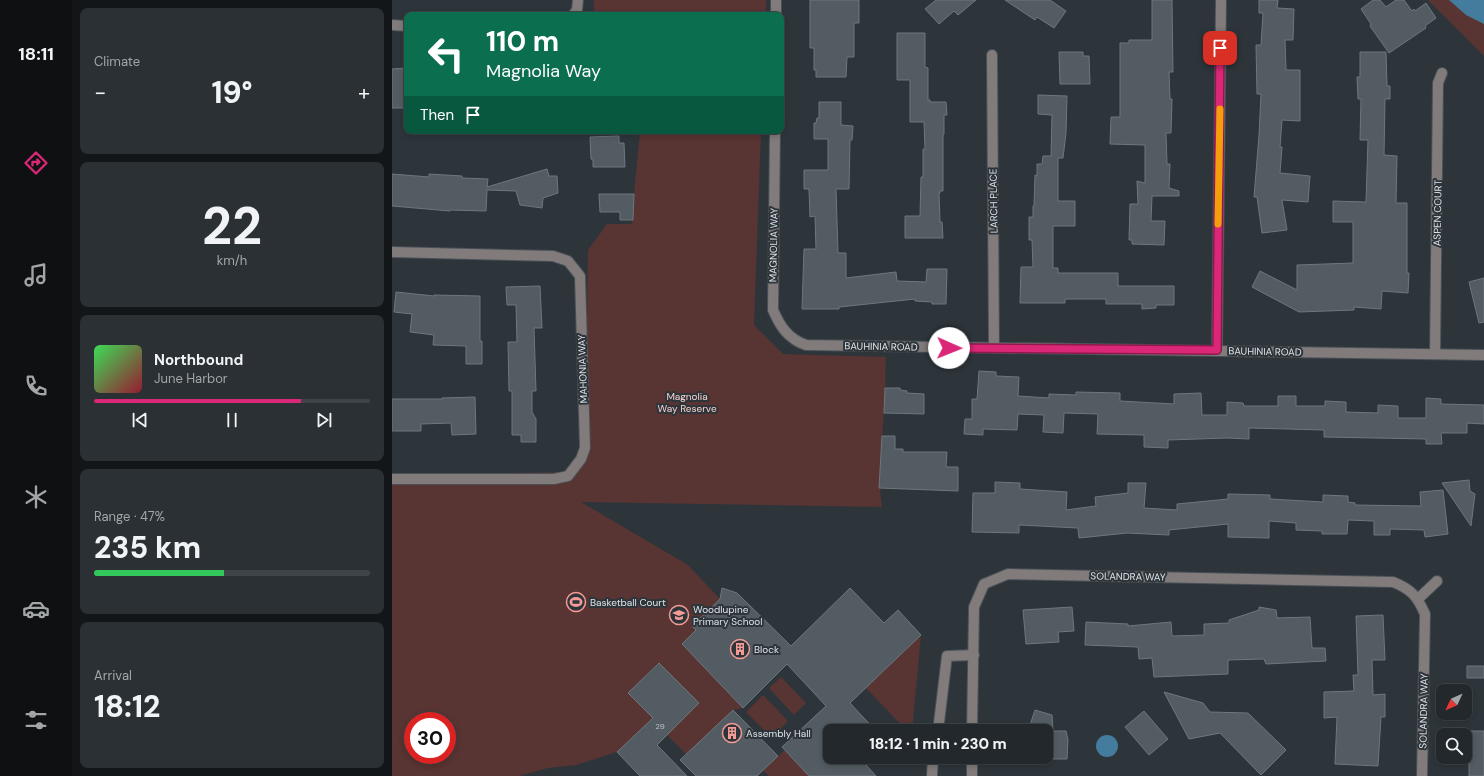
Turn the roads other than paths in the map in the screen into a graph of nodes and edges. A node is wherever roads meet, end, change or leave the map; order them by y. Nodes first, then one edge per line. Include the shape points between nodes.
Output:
1 (578, 0) edge
2 (776, 0) edge
3 (1221, 0) edge
4 (575, 12) edge
5 (776, 12) edge
6 (392, 25) edge
7 (404, 26) edge
8 (992, 55) dead end
9 (1442, 73) dead end
10 (774, 134) edge
11 (392, 252) edge
12 (806, 345) joint
13 (994, 348) junction
14 (1217, 350) junction
15 (1435, 354) junction
16 (1484, 355) edge
17 (392, 479) edge
18 (1437, 580) dead end
19 (1418, 599) junction
20 (974, 656) junction
21 (939, 724) edge
22 (972, 724) edge
23 (933, 764) edge
24 (972, 764) edge
25 (932, 776) edge
26 (972, 776) edge
27 (1422, 776) edge

1 - 4 street
2 - 5 street
3 - 14 street
6 - 7 street
8 - 13 street, LARCH PLACE
9 - 15 street, ASPEN COURT via 1438,83
10 - 12 street, MAGNOLIA WAY via 773,310 786,332 796,341
11 - 17 street, MAHONIA WAY via 553,256 568,261 580,276 585,448 581,459 568,476 554,479
12 - 13 street, BAUHINIA ROAD
13 - 14 street, BAUHINIA ROAD
14 - 15 street, BAUHINIA ROAD
15 - 16 street, BAUHINIA ROAD
18 - 19 street
19 - 20 street, SOLANDRA WAY via 1406,587 1393,582 1008,574 984,584 974,607
19 - 27 street, SOLANDRA WAY via 1424,614
20 - 21 street via 947,656
20 - 22 street, SOLANDRA WAY
23 - 25 street
24 - 26 street

